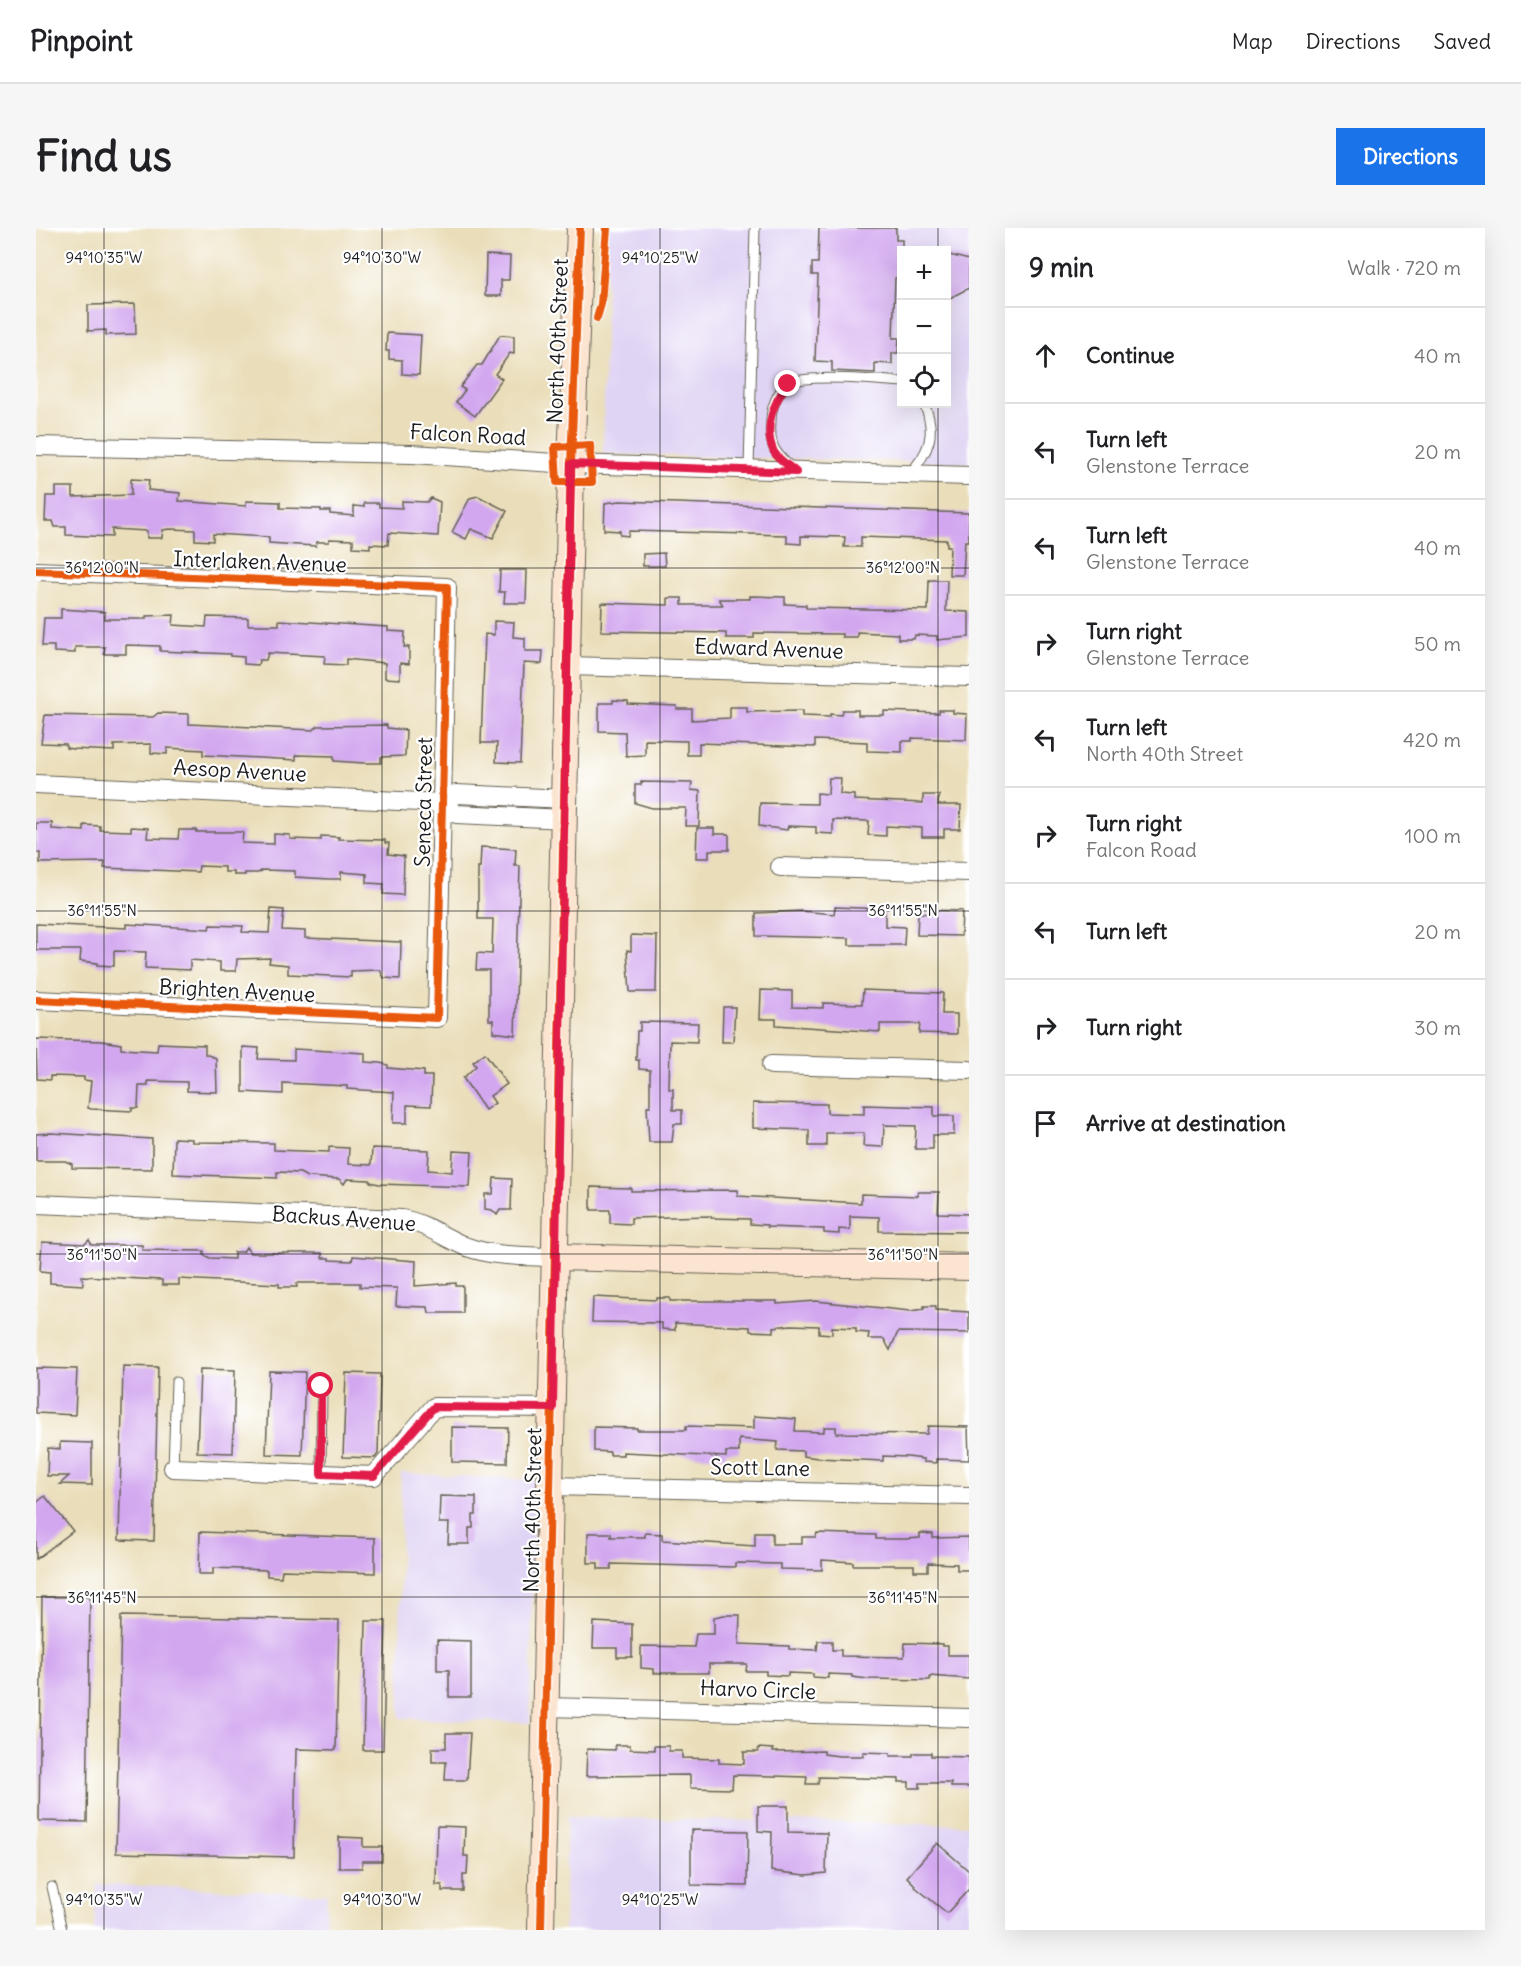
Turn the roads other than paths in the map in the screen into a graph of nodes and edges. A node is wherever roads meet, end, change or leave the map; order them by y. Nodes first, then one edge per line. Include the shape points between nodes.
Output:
1 (580, 228) edge
2 (755, 228) edge
3 (897, 382) edge
4 (925, 408) edge
5 (36, 446) edge
6 (571, 464) junction
7 (749, 469) junction
8 (796, 472) junction
9 (908, 474) junction
10 (969, 476) edge
11 (36, 571) edge
12 (447, 587) joint
13 (568, 666) junction
14 (969, 677) edge
15 (36, 784) edge
16 (442, 803) junction
17 (566, 809) junction
18 (780, 867) dead end
19 (969, 872) edge
20 (36, 1000) edge
21 (437, 1018) joint
22 (771, 1065) dead end
23 (969, 1070) edge
24 (36, 1204) edge
25 (556, 1257) junction
26 (969, 1267) edge
27 (176, 1382) dead end
28 (321, 1386) dead end
29 (553, 1408) junction
30 (173, 1468) joint
31 (321, 1474) junction
32 (551, 1486) junction
33 (969, 1496) edge
34 (546, 1707) junction
35 (969, 1718) edge
36 (52, 1887) dead end
37 (62, 1930) edge
38 (542, 1930) edge

1 - 6 street, North 40th Street
2 - 7 lane
3 - 8 lane via 805,378 788,384 775,400 771,437 775,453
4 - 9 lane via 930,443 925,458
5 - 6 street, Falcon Road via 412,454
6 - 7 street, Falcon Road
6 - 13 street, North 40th Street
7 - 8 street, Falcon Road
8 - 9 street, Falcon Road
9 - 10 street, Falcon Road
11 - 12 street, Interlaken Avenue
12 - 16 street, Seneca Street
13 - 14 street, Edward Avenue
13 - 17 street, North 40th Street
15 - 16 street, Aesop Avenue
16 - 17 street, Aesop Avenue via 456,814
16 - 21 street, Seneca Street
17 - 25 street, North 40th Street
18 - 19 street
20 - 21 street, Brighten Avenue
22 - 23 street
24 - 25 street, Backus Avenue via 402,1219 418,1222 485,1253
25 - 26 street, Backus Avenue
25 - 29 street, North 40th Street
27 - 30 lane
28 - 31 lane
29 - 31 street via 434,1407 374,1476
29 - 32 street, North 40th Street
30 - 31 street
32 - 33 street, Scott Lane
32 - 34 street, North 40th Street
34 - 35 street, Harvo Circle
34 - 38 street, North 40th Street
36 - 37 lane

